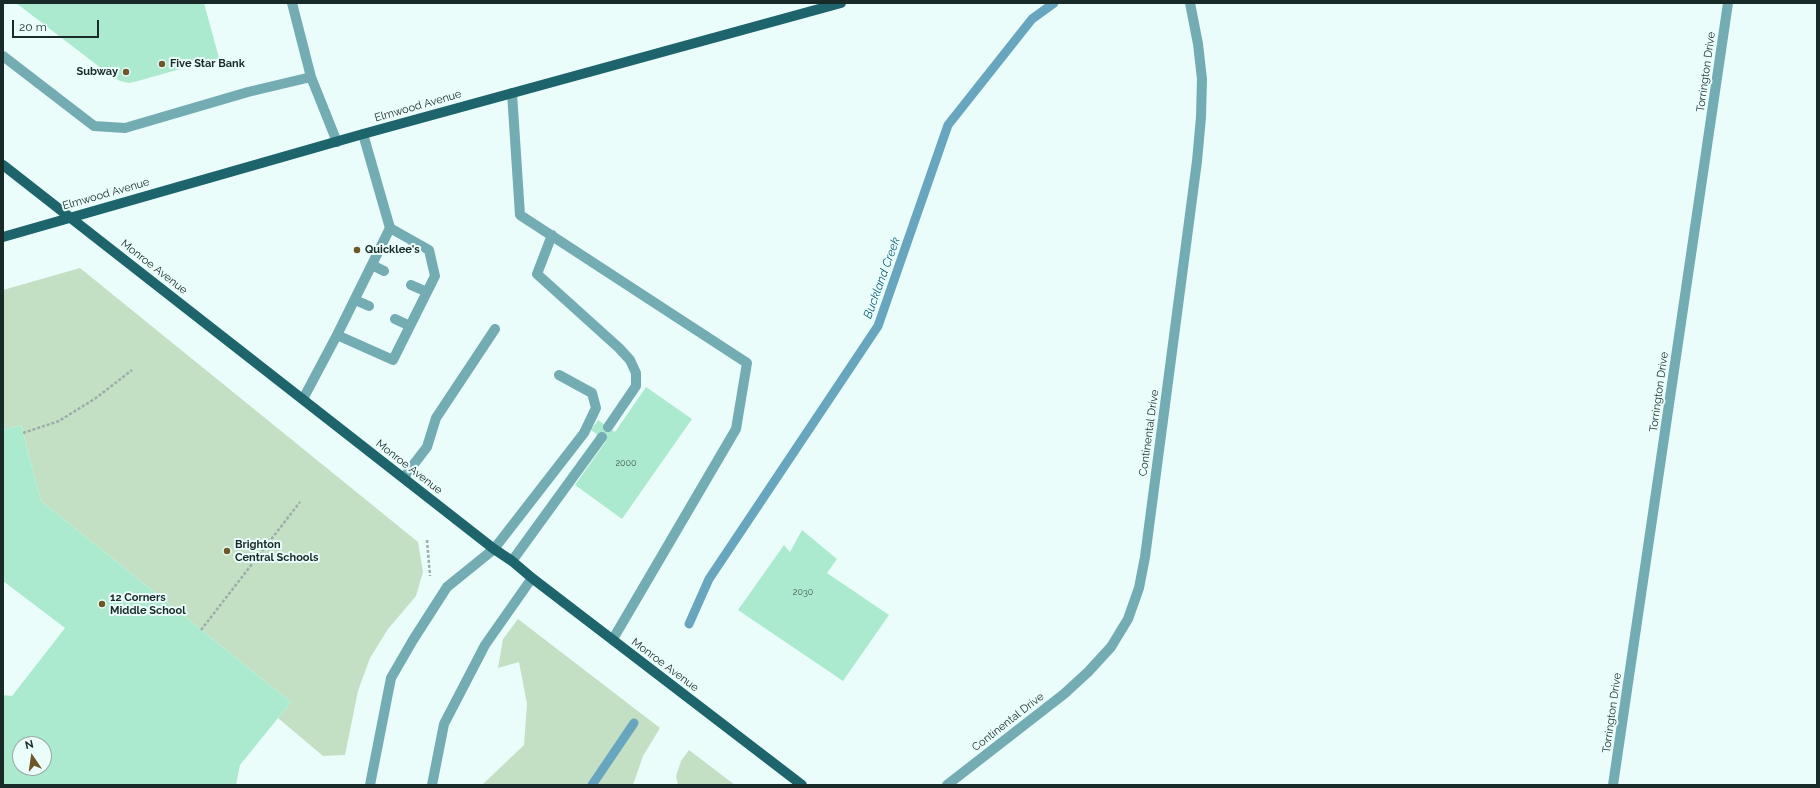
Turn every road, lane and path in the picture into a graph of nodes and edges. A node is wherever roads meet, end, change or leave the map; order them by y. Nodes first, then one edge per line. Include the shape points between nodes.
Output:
1 (292, 3) edge
2 (841, 3) edge
3 (1190, 3) edge
4 (1728, 3) edge
5 (3, 56) edge
6 (311, 77) junction
7 (512, 93) junction
8 (363, 134) junction
9 (337, 142) junction
10 (3, 165) edge
11 (69, 217) junction
12 (390, 228) junction
13 (552, 235) junction
14 (3, 237) edge
15 (372, 266) junction
16 (384, 271) dead end
17 (411, 284) dead end
18 (427, 292) junction
19 (355, 300) junction
20 (369, 306) dead end
21 (395, 319) dead end
22 (410, 326) junction
23 (495, 329) dead end
24 (337, 335) junction
25 (132, 370) dead end
26 (559, 375) dead end
27 (303, 399) junction
28 (608, 427) dead end
29 (23, 434) dead end
30 (602, 437) dead end
31 (404, 477) junction
32 (300, 502) dead end
33 (494, 549) junction
34 (512, 561) junction
35 (532, 578) junction
36 (201, 630) dead end
37 (613, 639) junction
38 (370, 785) edge
39 (432, 785) edge
40 (802, 785) edge
41 (947, 785) edge
42 (1613, 785) edge

1 - 6 street
2 - 7 main road, Elmwood Avenue
3 - 41 street, Continental Drive via 1202,79 1201,117 1139,588 1128,619 1111,646 1088,672 1064,694
4 - 42 street, Torrington Drive
5 - 6 street via 94,126 118,128
6 - 9 street
7 - 8 main road, Elmwood Avenue
7 - 13 street via 520,215
8 - 9 main road, Elmwood Avenue
8 - 12 street
9 - 11 main road, Elmwood Avenue
10 - 11 main road, Monroe Avenue
11 - 14 main road, Elmwood Avenue
11 - 27 main road, Monroe Avenue
12 - 15 street
12 - 18 street via 429,250 435,276
13 - 28 street via 537,274 619,348 630,360 636,372 636,386
13 - 37 street via 747,363 736,429
15 - 16 street
15 - 19 street
17 - 18 street
18 - 22 street
19 - 20 street
19 - 24 street
21 - 22 street
22 - 24 street via 393,360
23 - 31 street via 436,418 427,447
24 - 27 street
25 - 29 path via 96,398 59,421
26 - 33 street via 592,393 596,408 584,433
27 - 31 main road, Monroe Avenue
30 - 34 street
31 - 33 main road, Monroe Avenue
32 - 36 path
33 - 34 main road, Monroe Avenue
33 - 38 street via 447,587 391,678
34 - 35 main road, Monroe Avenue
35 - 37 main road, Monroe Avenue
35 - 39 street via 485,645 444,724
37 - 40 main road, Monroe Avenue

